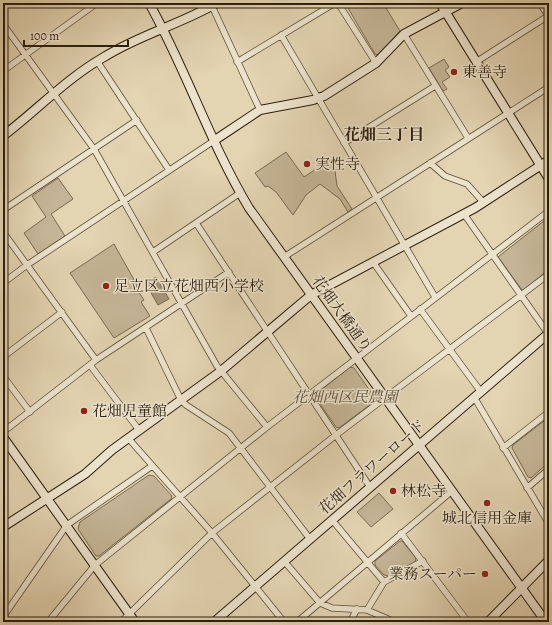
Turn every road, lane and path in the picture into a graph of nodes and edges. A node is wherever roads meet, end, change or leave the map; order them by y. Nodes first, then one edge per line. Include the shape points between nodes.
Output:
1 (97, 3) edge
2 (149, 3) edge
3 (335, 3) edge
4 (338, 3) edge
5 (440, 3) edge
6 (462, 3) edge
7 (540, 3) edge
8 (214, 4) edge
9 (445, 12) junction
10 (548, 16) edge
11 (3, 24) edge
12 (163, 29) junction
13 (404, 34) junction
14 (281, 35) junction
15 (26, 55) junction
16 (97, 61) junction
17 (237, 62) junction
18 (476, 62) junction
19 (376, 63) junction
20 (3, 71) edge
21 (435, 86) junction
22 (549, 87) edge
23 (54, 94) junction
24 (318, 99) junction
25 (260, 110) junction
26 (508, 114) junction
27 (137, 120) junction
28 (3, 136) edge
29 (468, 138) junction
30 (215, 140) junction
31 (344, 143) junction
32 (94, 149) junction
33 (549, 160) edge
34 (430, 163) junction
35 (540, 166) junction
36 (169, 170) junction
37 (549, 179) edge
38 (240, 193) junction
39 (376, 197) junction
40 (124, 201) junction
41 (484, 203) junction
42 (3, 210) edge
43 (549, 211) edge
44 (464, 214) junction
45 (196, 223) junction
46 (3, 232) edge
47 (404, 246) junction
48 (153, 252) junction
49 (492, 255) junction
50 (284, 257) junction
51 (373, 262) junction
52 (27, 265) junction
53 (229, 272) junction
54 (549, 274) edge
55 (3, 283) edge
56 (311, 295) junction
57 (435, 297) junction
58 (521, 297) junction
59 (182, 304) junction
60 (420, 309) junction
61 (62, 312) junction
62 (411, 316) junction
63 (146, 328) junction
64 (267, 332) junction
65 (549, 334) edge
66 (450, 349) junction
67 (3, 357) edge
68 (356, 358) junction
69 (96, 360) junction
70 (90, 365) junction
71 (221, 371) junction
72 (3, 376) edge
73 (481, 392) junction
74 (309, 395) junction
75 (385, 398) junction
76 (474, 398) junction
77 (181, 400) junction
78 (30, 412) junction
79 (549, 412) edge
80 (267, 427) junction
81 (139, 430) junction
82 (3, 432) edge
83 (336, 435) junction
84 (3, 437) edge
85 (128, 438) junction
86 (419, 445) junction
87 (504, 448) junction
88 (240, 449) junction
89 (152, 466) junction
90 (549, 469) edge
91 (271, 487) junction
92 (370, 487) junction
93 (527, 488) junction
94 (452, 491) junction
95 (181, 497) junction
96 (48, 499) junction
97 (332, 520) junction
98 (5, 523) edge
99 (549, 524) edge
100 (67, 525) junction
101 (212, 533) junction
102 (401, 533) junction
103 (310, 539) junction
104 (549, 560) edge
105 (284, 561) junction
106 (367, 562) junction
107 (423, 562) junction
108 (95, 565) junction
109 (384, 582) junction
110 (256, 586) junction
111 (522, 588) junction
112 (320, 603) junction
113 (358, 609) junction
114 (367, 610) junction
115 (129, 614) junction
116 (3, 619) edge
117 (48, 622) edge
118 (121, 622) edge
119 (135, 622) edge
120 (214, 622) edge
121 (284, 622) edge
122 (297, 622) edge
123 (350, 622) edge
124 (395, 622) edge
125 (468, 622) edge
126 (488, 622) edge
127 (546, 622) edge

1 - 15 street
2 - 12 street, 花畑大橋通り
3 - 14 street
4 - 19 street
5 - 9 street
6 - 9 street
7 - 10 street
8 - 12 street
8 - 17 street
9 - 13 street
9 - 18 street
10 - 18 street
11 - 15 street
12 - 16 street
12 - 30 street, 花畑大橋通り
13 - 19 street
13 - 21 street
14 - 17 street
14 - 24 street
15 - 20 street
15 - 23 street
16 - 23 street
16 - 27 street
17 - 25 street
18 - 26 street
19 - 24 street
21 - 29 street
21 - 31 street
22 - 26 street
23 - 28 street
23 - 32 street
24 - 25 street
24 - 31 street
25 - 30 street
26 - 29 street
26 - 35 street
27 - 32 street
27 - 36 street
29 - 34 street
30 - 36 street
30 - 38 street, 花畑大橋通り
31 - 39 street
32 - 40 street
32 - 42 street
33 - 35 street
34 - 39 street
34 - 41 street via 445,176 467,184
35 - 37 street
35 - 41 street
36 - 40 street
38 - 45 street
38 - 50 street, 花畑大橋通り
39 - 47 street
39 - 50 street
40 - 48 street
40 - 52 street
41 - 44 street
43 - 49 street
44 - 47 street
44 - 49 street
45 - 48 street
45 - 53 street
46 - 52 street
47 - 51 street
47 - 57 street
48 - 59 street
49 - 57 street
49 - 58 street
50 - 56 street, 花畑大橋通り
51 - 56 street
51 - 62 street
52 - 55 street
52 - 61 street
53 - 59 street
53 - 64 street
54 - 58 street
56 - 64 street
56 - 68 street, 花畑大橋通り
57 - 60 street
58 - 65 street
58 - 66 street
59 - 63 street
59 - 71 street
60 - 62 street
60 - 66 street
61 - 67 street
61 - 69 street
62 - 68 street
63 - 69 street
63 - 77 street
64 - 71 street
64 - 74 street
65 - 73 street, 花畑フラワーロード
66 - 73 street
66 - 75 street
68 - 74 street
68 - 75 street, 花畑大橋通り
69 - 70 street
70 - 78 street
70 - 81 street
71 - 77 street
71 - 80 street
72 - 78 street
73 - 76 street, 花畑フラワーロード
74 - 80 street
74 - 83 street
75 - 83 street
75 - 86 street, 花畑大橋通り
76 - 86 street, 花畑フラワーロード
76 - 87 street
77 - 81 street
77 - 88 street via 229,433
78 - 82 street
79 - 87 street
80 - 88 street
81 - 85 street
83 - 91 street
83 - 92 street
84 - 96 street
85 - 89 street
85 - 96 street
86 - 92 street, 花畑フラワーロード
86 - 94 street, 花畑大橋通り
87 - 93 street
88 - 91 street
88 - 95 street
89 - 95 street
89 - 100 street
90 - 93 street
91 - 101 street
91 - 103 street
92 - 97 street, 花畑フラワーロード
93 - 99 street
94 - 102 street
94 - 111 street, 花畑大橋通り
95 - 101 street
95 - 108 street
96 - 98 street
96 - 100 street
97 - 103 street, 花畑フラワーロード
97 - 106 street
100 - 108 street
100 - 116 street
101 - 110 street
101 - 115 street
102 - 106 street
102 - 107 street
103 - 105 street, 花畑フラワーロード
104 - 111 street
105 - 110 street, 花畑フラワーロード
105 - 112 street
106 - 109 street
106 - 112 street
107 - 109 street
107 - 125 street
108 - 115 street
108 - 117 street
109 - 114 street
110 - 120 street, 花畑フラワーロード
110 - 121 street
111 - 126 street
111 - 127 street, 花畑大橋通り
112 - 113 street via 332,608
112 - 122 street
113 - 114 street
113 - 123 street
114 - 124 street
115 - 118 street
115 - 119 street

